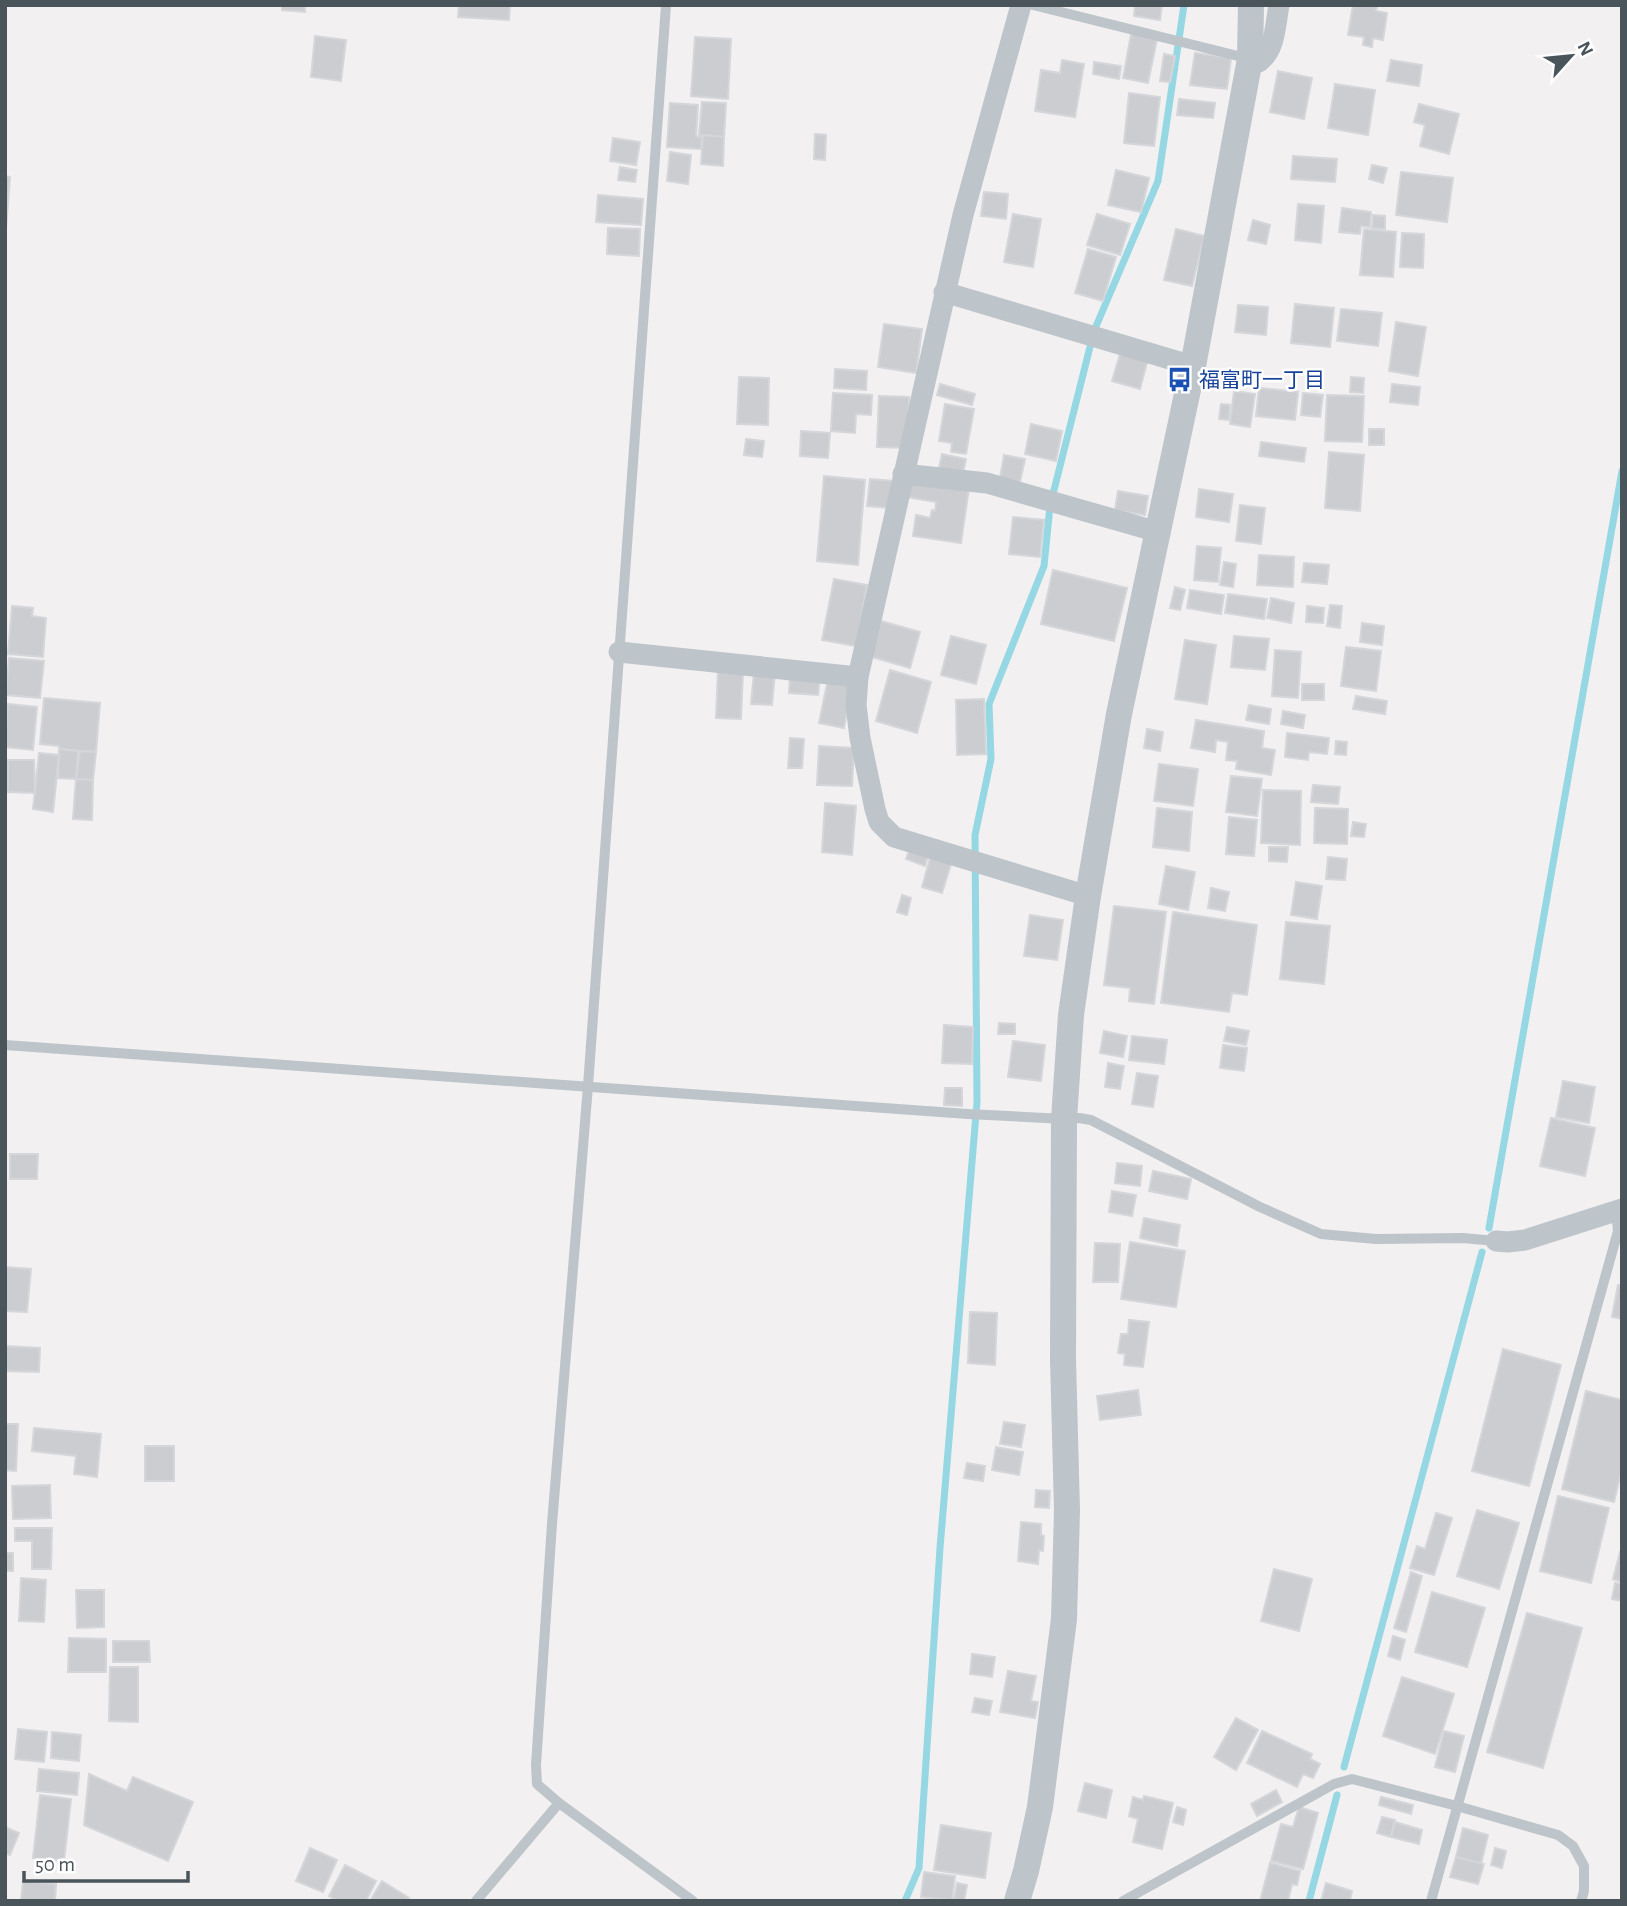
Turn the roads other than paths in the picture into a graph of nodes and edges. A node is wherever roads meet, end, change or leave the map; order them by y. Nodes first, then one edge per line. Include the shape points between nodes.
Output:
1 (666, 5) edge
2 (1021, 5) edge
3 (1032, 5) edge
4 (1251, 5) edge
5 (1279, 5) edge
6 (1250, 59) junction
7 (944, 292) junction
8 (1193, 366) junction
9 (903, 474) junction
10 (1158, 532) junction
11 (619, 652) junction
12 (858, 677) junction
13 (1088, 896) junction
14 (5, 1045) edge
15 (588, 1086) junction
16 (1064, 1119) junction
17 (1619, 1210) edge
18 (1496, 1241) joint
19 (559, 1804) junction
20 (1457, 1806) junction
21 (476, 1901) edge
22 (693, 1901) edge
23 (1017, 1901) edge
24 (1124, 1901) edge
25 (1432, 1901) edge
26 (1581, 1901) edge

1 - 11 lane
2 - 7 street
3 - 6 lane
4 - 6 street
5 - 6 street via 1272,45 1259,62
6 - 8 street
7 - 8 street
7 - 9 street
8 - 10 street
9 - 10 street via 987,483
9 - 12 street
10 - 13 street via 1119,714
11 - 12 street
11 - 15 lane
12 - 13 street via 857,716 879,822 894,836
13 - 16 street via 1071,1015
14 - 15 lane
15 - 16 lane
15 - 19 lane via 536,1765 537,1784
16 - 18 lane via 1091,1120 1321,1234
16 - 23 street via 1068,1511 1064,1619 1040,1807
17 - 18 street via 1525,1240
17 - 20 lane via 1618,1231
19 - 21 lane
19 - 22 lane
20 - 24 lane via 1352,1779 1334,1784
20 - 25 lane
20 - 26 lane via 1558,1835 1573,1846 1584,1866

